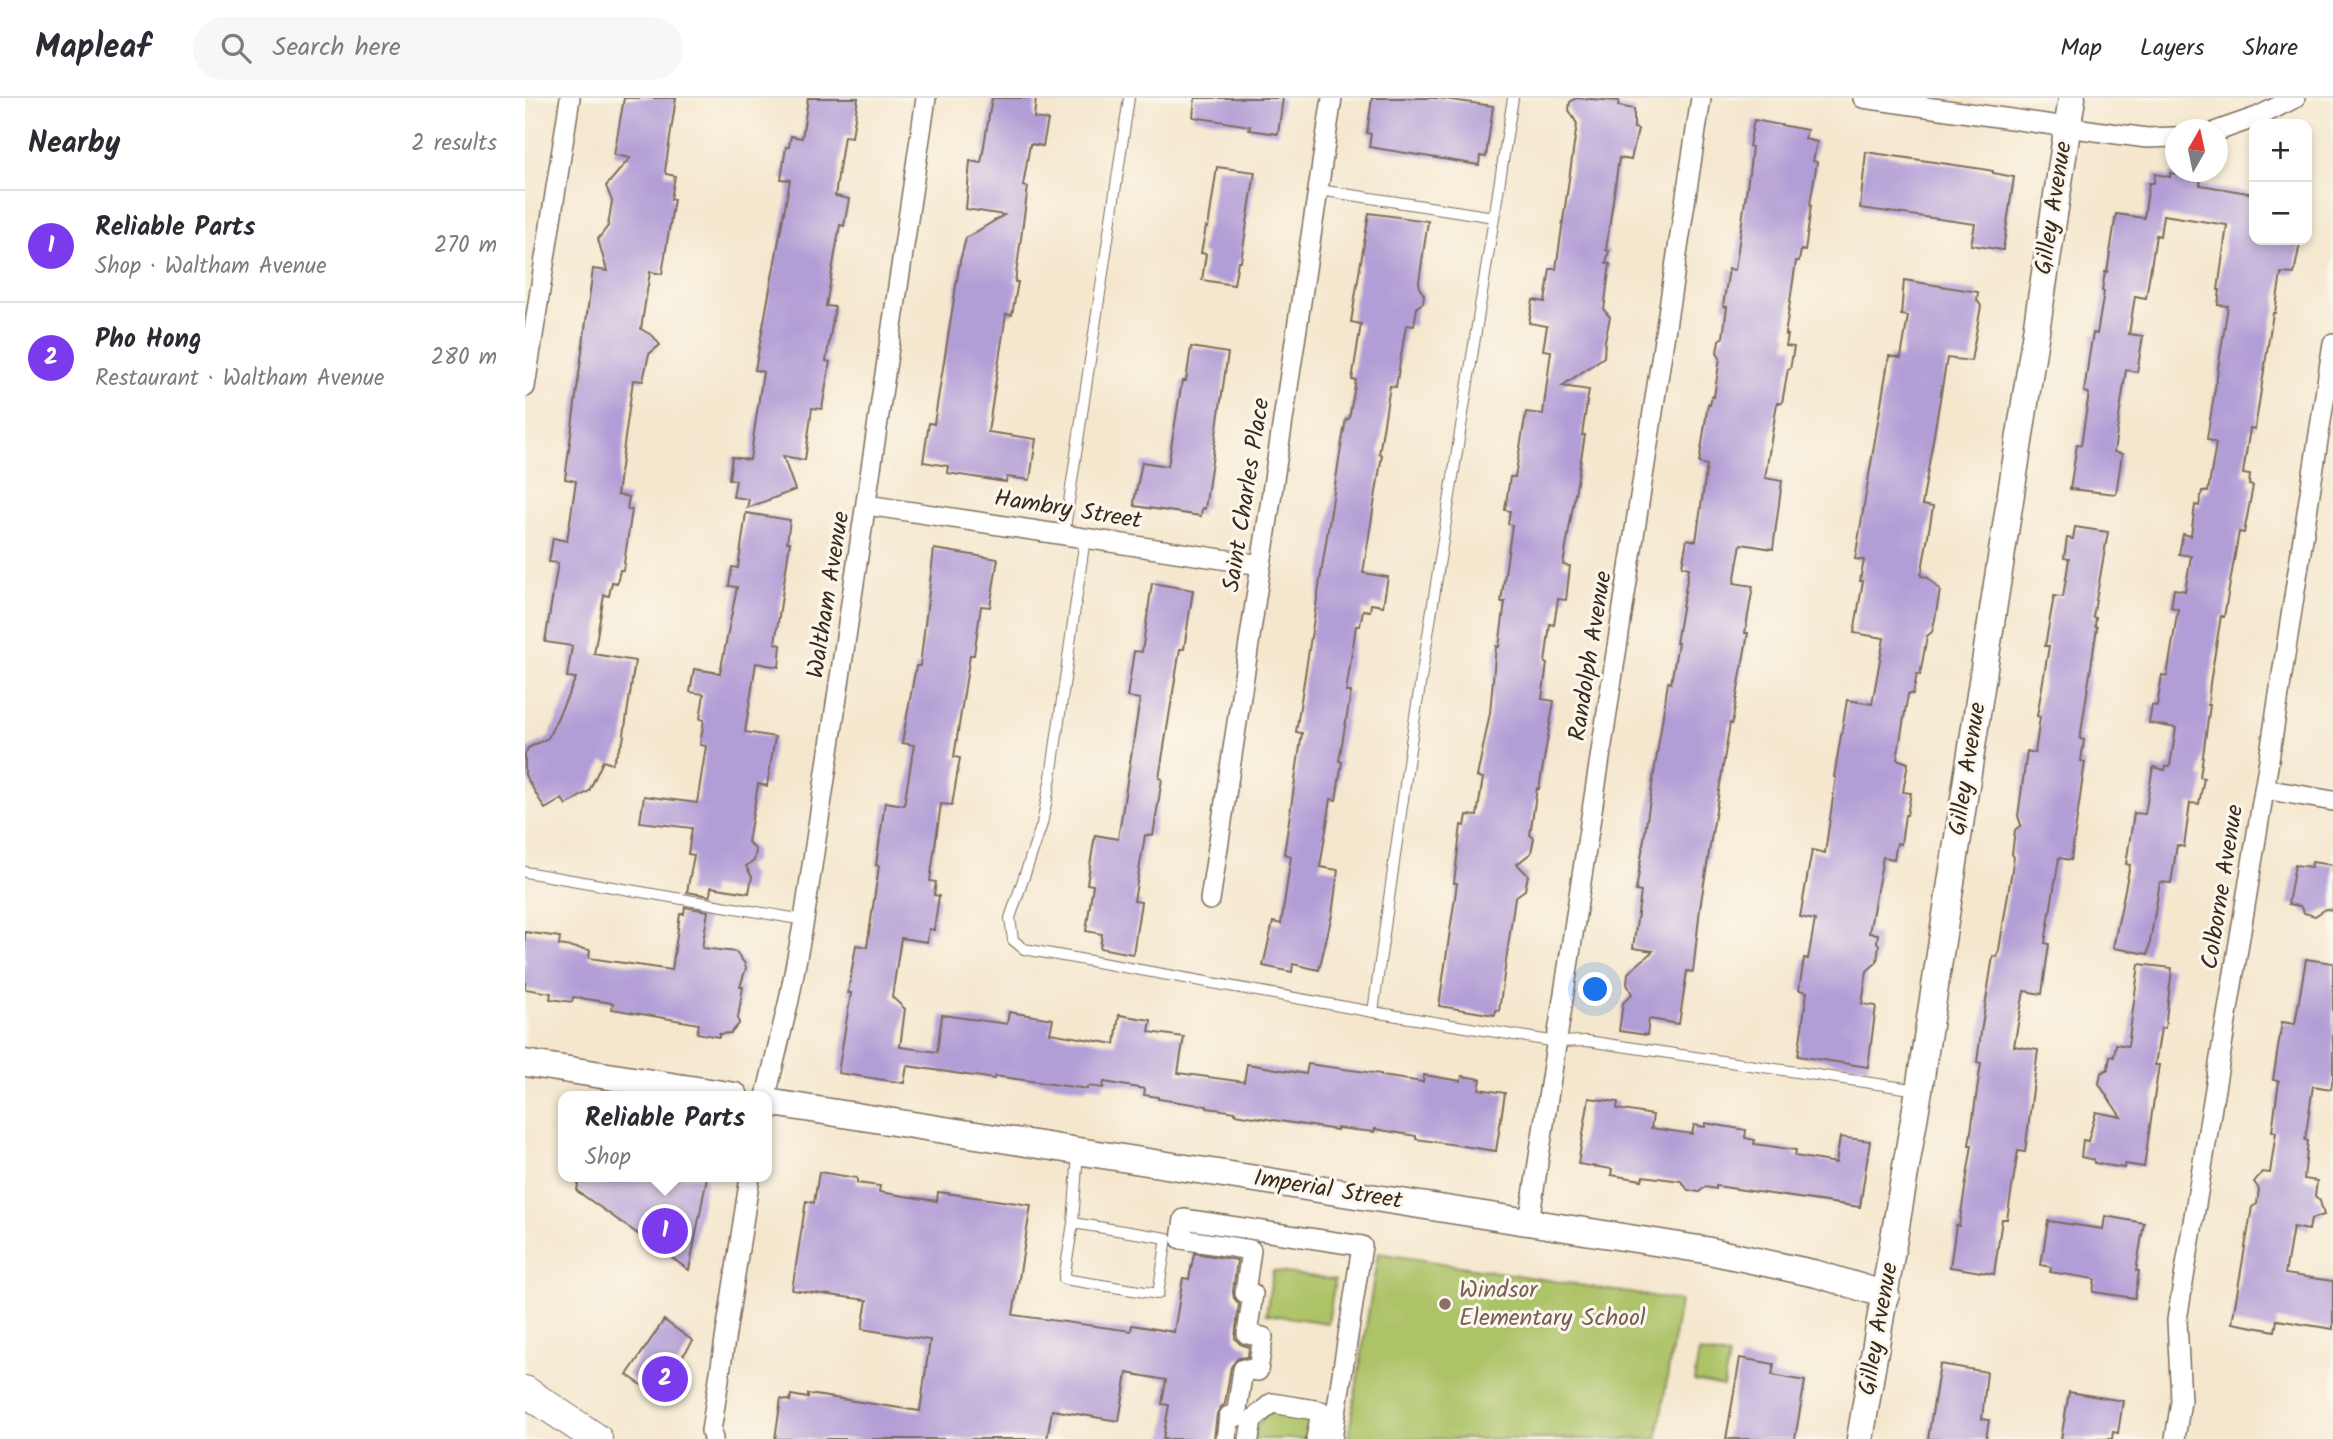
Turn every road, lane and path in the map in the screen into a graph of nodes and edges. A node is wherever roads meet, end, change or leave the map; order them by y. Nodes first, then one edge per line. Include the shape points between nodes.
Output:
1 (570, 98) edge
2 (926, 98) edge
3 (1129, 98) edge
4 (1332, 98) edge
5 (1513, 98) edge
6 (1701, 98) edge
7 (1863, 98) edge
8 (2072, 98) edge
9 (2295, 98) edge
10 (2228, 127) edge
11 (2067, 128) junction
12 (2165, 137) edge
13 (1319, 190) junction
14 (1494, 217) junction
15 (2333, 342) edge
16 (525, 387) edge
17 (867, 505) junction
18 (1064, 535) junction
19 (1085, 538) junction
20 (1262, 565) junction
21 (2265, 789) junction
22 (2333, 801) edge
23 (525, 872) edge
24 (1210, 900) dead end
25 (804, 920) junction
26 (1373, 1012) junction
27 (1557, 1042) junction
28 (525, 1063) edge
29 (1919, 1090) junction
30 (703, 1091) edge
31 (767, 1091) edge
32 (772, 1103) edge
33 (1078, 1152) junction
34 (749, 1182) edge
35 (1529, 1222) junction
36 (1073, 1223) junction
37 (1886, 1296) junction
38 (525, 1391) edge
39 (708, 1436) edge
40 (597, 1439) edge
41 (1226, 1439) edge
42 (1249, 1439) edge
43 (1316, 1439) edge
44 (1332, 1439) edge
45 (1860, 1439) edge
46 (2175, 1439) edge

1 - 16 street
2 - 17 street, Waltham Avenue
3 - 18 lane
4 - 13 street, Saint Charles Place
5 - 14 lane
6 - 27 street, Randolph Avenue
7 - 11 street
8 - 11 street, Gilley Avenue
9 - 10 street
11 - 12 street
11 - 29 street, Gilley Avenue
13 - 14 lane
13 - 20 street, Saint Charles Place
14 - 26 lane
15 - 21 street, Colborne Avenue
17 - 18 street, Hambry Street
17 - 25 street, Waltham Avenue
18 - 19 street, Hambry Street
19 - 20 street, Hambry Street
19 - 26 lane via 1052,777 1042,824 1010,918 1013,940 1024,949
20 - 24 street, Saint Charles Place
21 - 22 street
21 - 46 street, Colborne Avenue via 2177,1320 2181,1401
23 - 25 lane
25 - 31 street, Waltham Avenue
26 - 27 lane
27 - 29 lane via 1587,1041
27 - 35 street, Randolph Avenue
28 - 30 street
29 - 37 street, Gilley Avenue
32 - 33 street, Imperial Street
33 - 35 street, Imperial Street
33 - 36 lane
34 - 39 street
35 - 37 street, Imperial Street via 1761,1261
36 - 36 lane via 1064,1279 1158,1294 1167,1238
37 - 45 street, Gilley Avenue
38 - 40 main road
41 - 44 street via 1229,1416 1236,1417 1243,1369 1258,1371 1263,1337 1247,1334 1253,1294 1245,1293 1251,1250 1181,1239 1184,1219 1362,1246
42 - 43 street via 1252,1420 1272,1403 1321,1411

